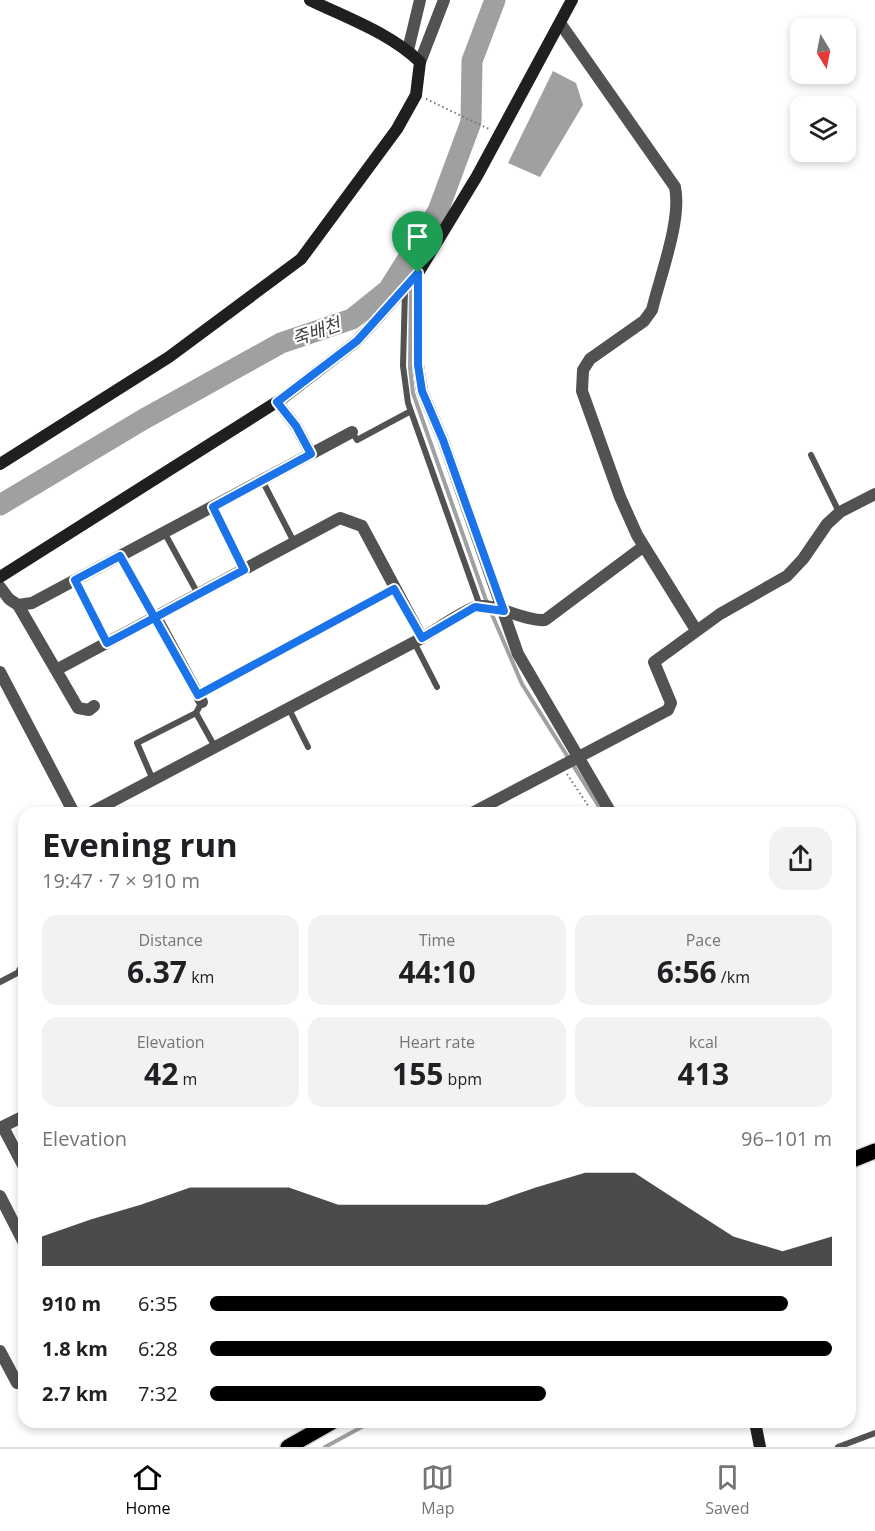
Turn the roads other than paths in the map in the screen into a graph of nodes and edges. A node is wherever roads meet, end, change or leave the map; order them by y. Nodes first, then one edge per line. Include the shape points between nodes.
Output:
1 (310, 0) edge
2 (420, 0) edge
3 (444, 0) edge
4 (572, 0) edge
5 (560, 23) junction
6 (408, 50) junction
7 (420, 62) junction
8 (417, 273) junction
9 (405, 287) junction
10 (277, 402) junction
11 (411, 411) junction
12 (352, 432) joint
13 (311, 454) junction
14 (811, 455) dead end
15 (0, 464) edge
16 (262, 480) junction
17 (875, 494) edge
18 (213, 507) junction
19 (840, 512) junction
20 (164, 532) junction
21 (295, 542) junction
22 (644, 546) junction
23 (120, 556) junction
24 (244, 570) junction
25 (0, 577) edge
26 (75, 580) junction
27 (0, 587) edge
28 (394, 589) junction
29 (199, 594) junction
30 (18, 605) junction
31 (481, 607) junction
32 (502, 611) junction
33 (156, 617) junction
34 (696, 630) junction
35 (418, 640) junction
36 (107, 643) junction
37 (56, 670) junction
38 (0, 672) edge
39 (437, 687) dead end
40 (199, 703) junction
41 (94, 706) dead end
42 (288, 708) junction
43 (215, 747) junction
44 (308, 747) dead end
45 (570, 760) junction
46 (153, 780) junction
47 (71, 807) edge
48 (101, 807) edge
49 (483, 807) edge
50 (606, 807) edge
51 (18, 973) edge
52 (0, 982) edge
53 (18, 1119) edge
54 (2, 1128) edge
55 (875, 1151) edge
56 (18, 1156) edge
57 (856, 1159) edge
58 (0, 1196) edge
59 (18, 1232) edge
60 (0, 1351) edge
61 (18, 1383) edge
62 (321, 1428) edge
63 (756, 1428) edge
64 (875, 1433) edge
65 (288, 1447) edge
66 (760, 1447) edge
67 (838, 1447) edge

1 - 6 street
2 - 6 street
3 - 7 street
4 - 5 street
5 - 8 street via 477,176
5 - 22 street via 675,187 677,197 652,310 644,321 590,358 583,370 582,391 620,498
6 - 7 street
7 - 15 street via 416,95 397,129 301,259 169,357
8 - 9 street
8 - 32 street via 422,391
9 - 10 street via 357,341
9 - 11 lane via 403,366
10 - 13 street
10 - 25 street
11 - 12 lane via 357,440
11 - 31 lane
12 - 13 street
13 - 16 street
14 - 19 lane
16 - 18 street
16 - 21 lane
17 - 19 street
18 - 20 street
18 - 24 lane
19 - 34 street via 787,576
20 - 23 street
20 - 29 lane
21 - 24 street
21 - 28 street via 340,518 362,526
22 - 32 street via 545,620 535,621
22 - 34 street
23 - 26 street
23 - 33 lane
24 - 29 street
26 - 30 street via 32,603
26 - 36 lane
27 - 30 street
28 - 35 street
28 - 40 lane
29 - 33 street
30 - 37 street
31 - 32 street
31 - 35 street
32 - 45 street via 518,654
33 - 36 street
33 - 40 street
34 - 45 street via 654,662 671,704 668,710
35 - 39 lane
35 - 42 street
36 - 37 street
37 - 41 street via 78,708 89,710
38 - 47 street
40 - 43 lane
40 - 46 lane via 137,743
42 - 43 street
42 - 44 lane
43 - 46 street
45 - 49 street
45 - 50 street
46 - 48 street
51 - 52 lane
53 - 54 street
54 - 56 street
55 - 57 main road
58 - 59 street
60 - 61 street
62 - 65 main road
63 - 66 street
64 - 67 lane

